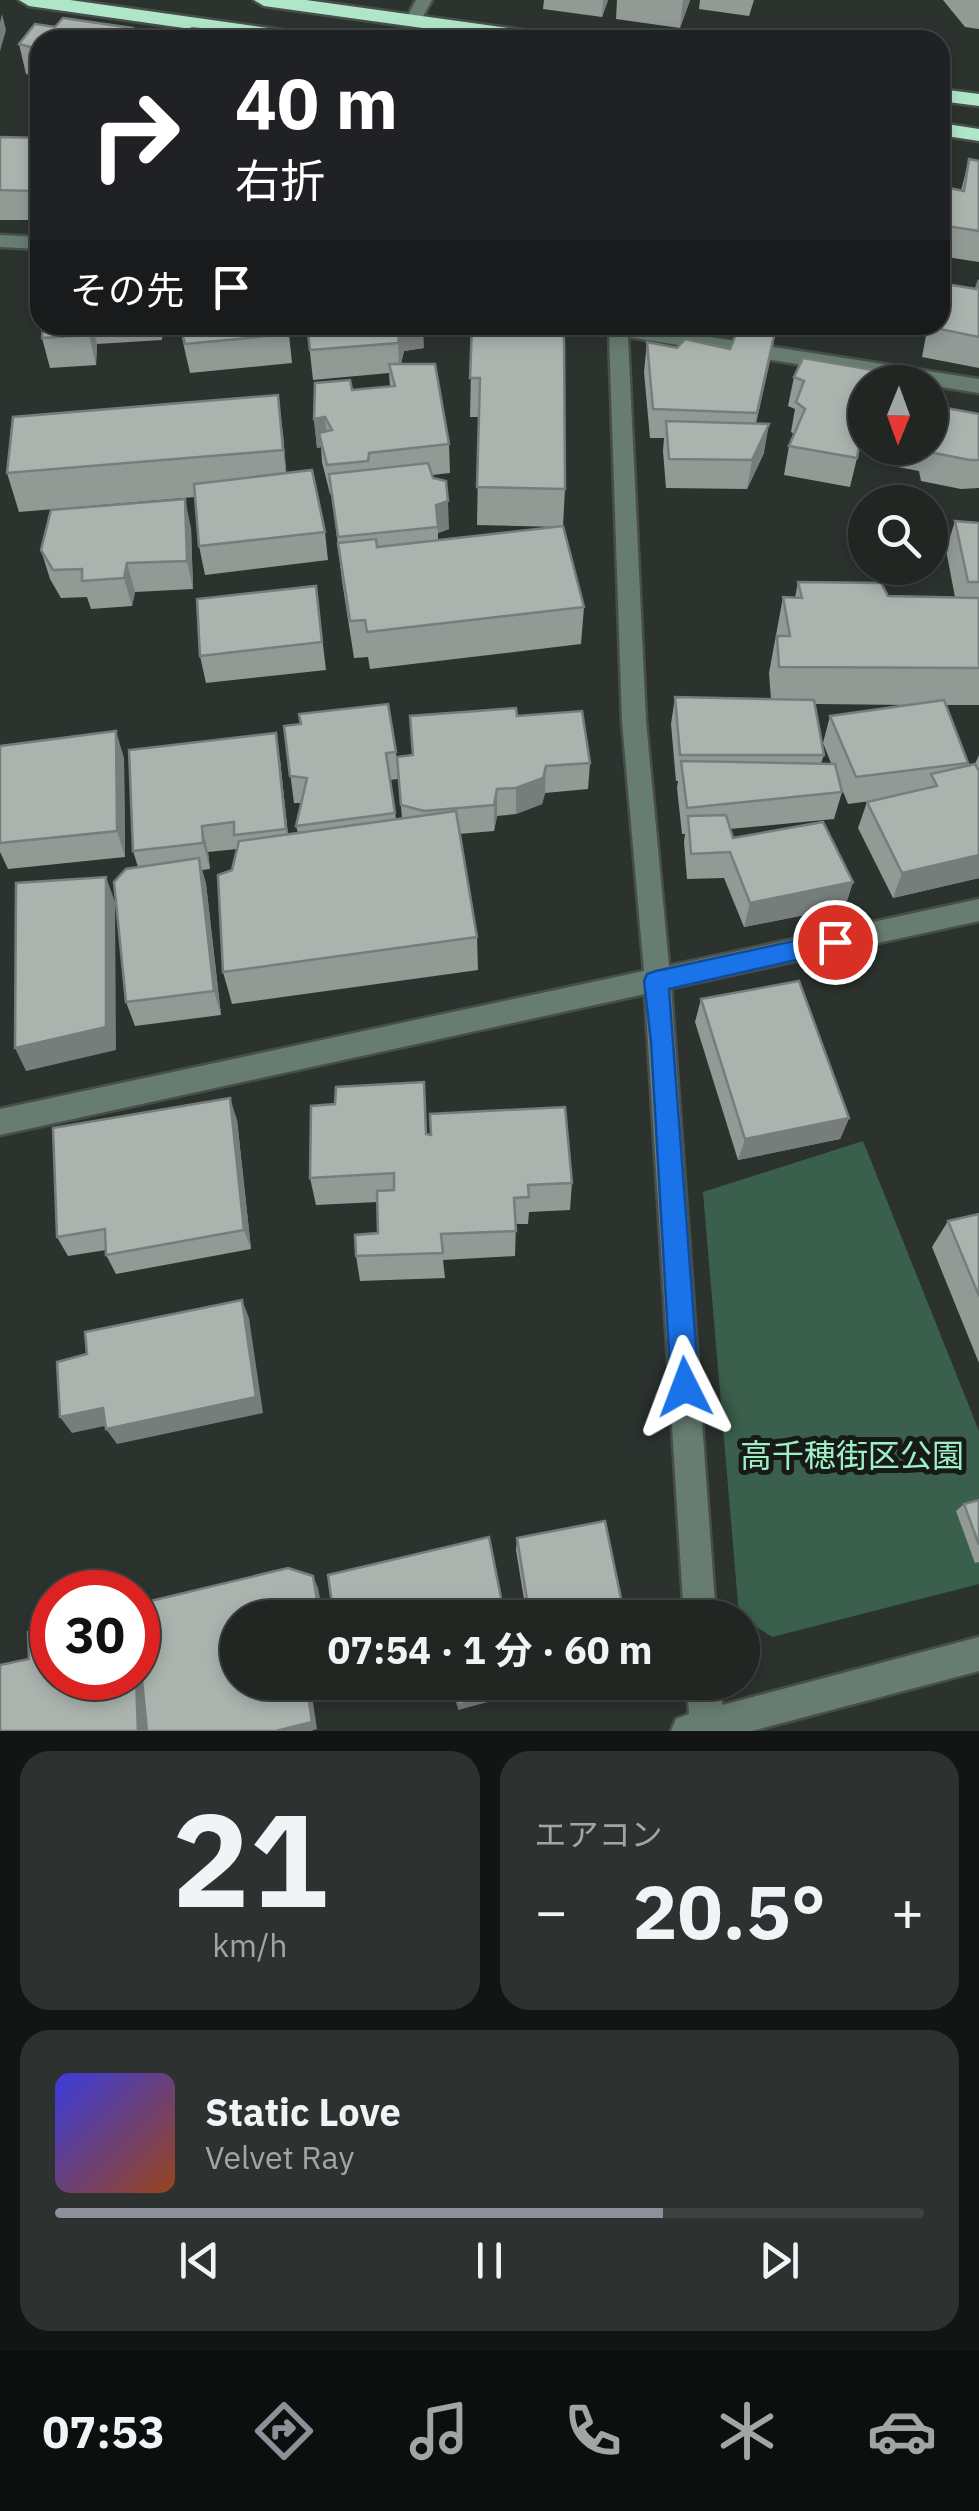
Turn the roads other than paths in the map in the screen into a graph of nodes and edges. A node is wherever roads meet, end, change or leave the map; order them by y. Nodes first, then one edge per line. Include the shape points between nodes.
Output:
1 (29, 0) edge
2 (264, 0) edge
3 (424, 0) edge
4 (413, 21) junction
5 (240, 30) edge
6 (479, 30) edge
7 (950, 96) edge
8 (979, 100) edge
9 (950, 131) edge
10 (979, 135) edge
11 (0, 241) edge
12 (30, 243) edge
13 (610, 335) edge
14 (664, 335) edge
15 (979, 386) edge
16 (979, 910) edge
17 (656, 981) junction
18 (0, 1122) edge
19 (699, 1600) edge
20 (979, 1654) edge
21 (703, 1700) edge
22 (701, 1729) edge

1 - 5 highway
2 - 4 highway
3 - 4 street
4 - 6 highway
7 - 8 highway
9 - 10 highway
11 - 12 street
13 - 17 street
14 - 15 street
16 - 17 street
17 - 18 street
17 - 19 street
20 - 22 street
21 - 22 street

